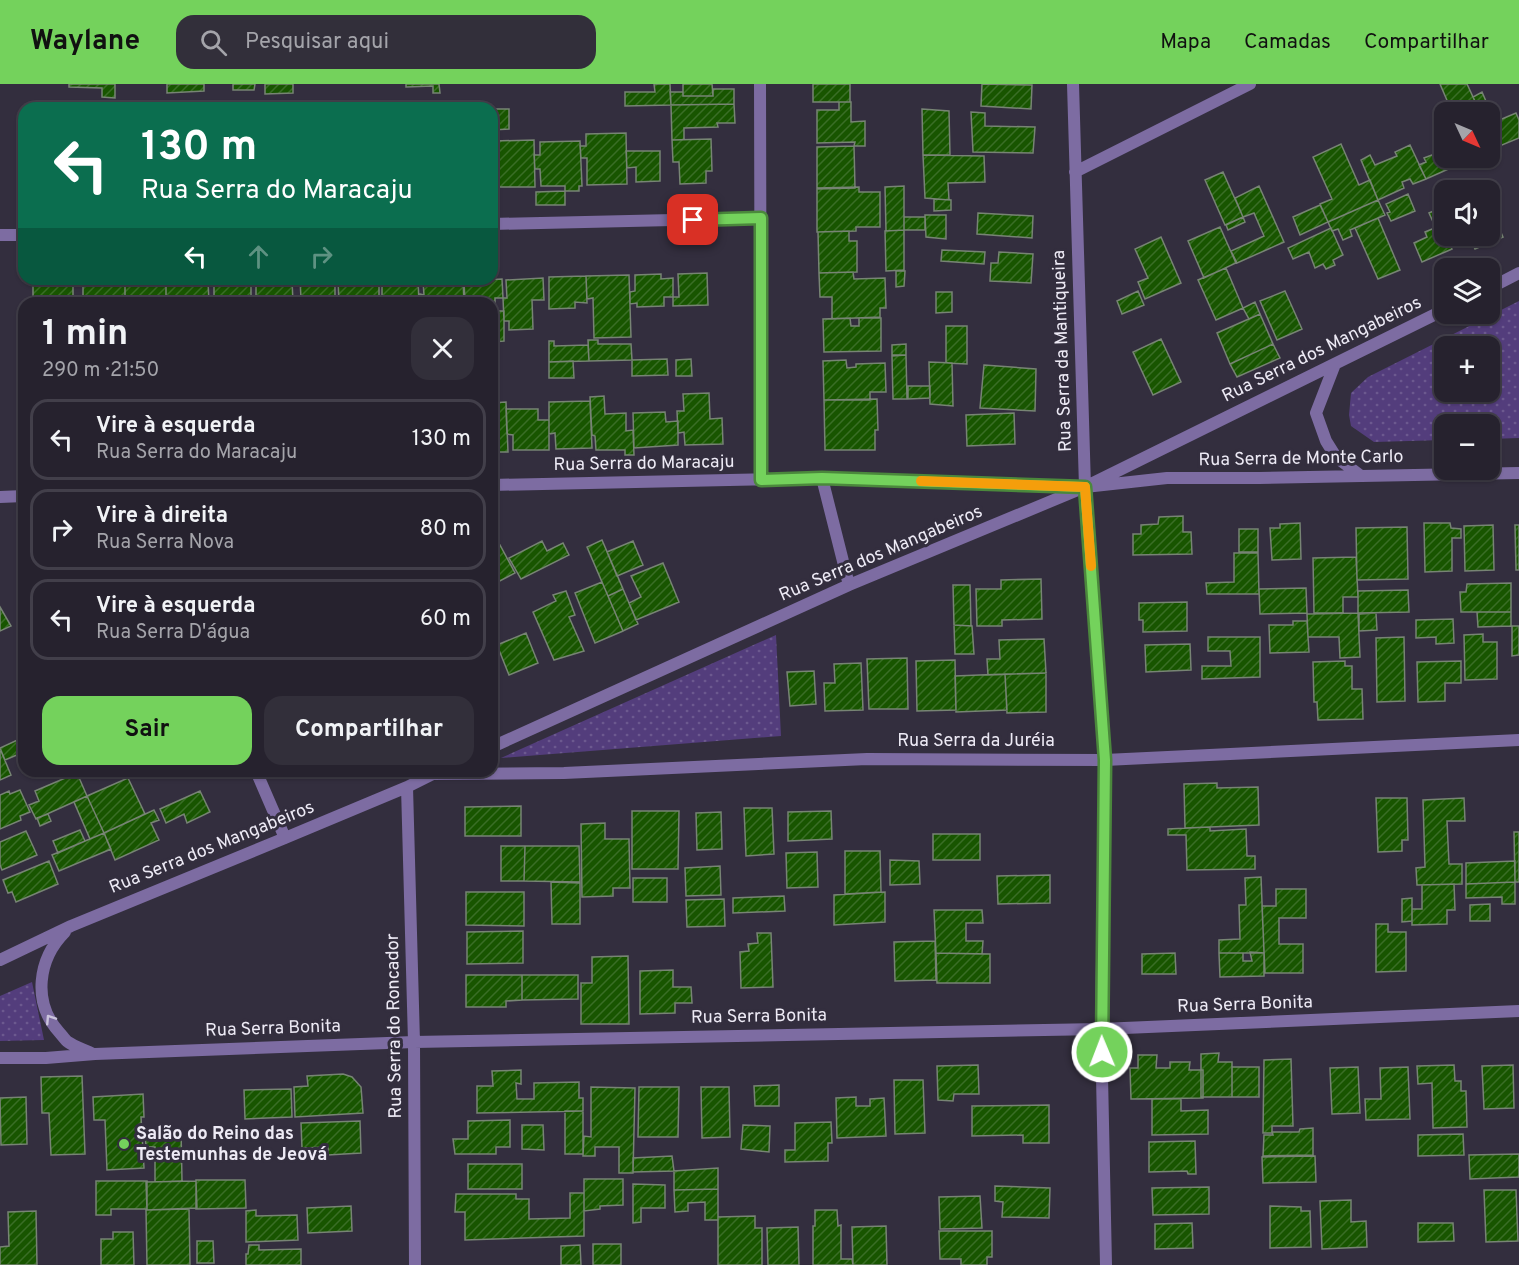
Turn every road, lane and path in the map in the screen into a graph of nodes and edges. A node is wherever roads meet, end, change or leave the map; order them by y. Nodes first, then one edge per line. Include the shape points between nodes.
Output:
1 (760, 84) edge
2 (1074, 84) edge
3 (1250, 84) edge
4 (1075, 172) junction
5 (761, 218) junction
6 (498, 224) edge
7 (0, 235) edge
8 (18, 235) edge
9 (1519, 273) edge
10 (1500, 283) edge
11 (1434, 315) edge
12 (1335, 364) junction
13 (1519, 473) edge
14 (1361, 476) junction
15 (822, 478) junction
16 (761, 480) junction
17 (498, 485) edge
18 (1085, 487) junction
19 (0, 496) edge
20 (18, 496) edge
21 (849, 585) junction
22 (1519, 740) edge
23 (498, 744) edge
24 (1105, 760) junction
25 (498, 772) edge
26 (259, 777) edge
27 (426, 777) edge
28 (407, 787) junction
29 (285, 838) junction
30 (71, 926) junction
31 (0, 960) edge
32 (1519, 1011) edge
33 (1101, 1029) junction
34 (414, 1042) junction
35 (95, 1054) junction
36 (0, 1058) edge
37 (416, 1265) edge
38 (1106, 1265) edge

1 - 5 street
2 - 4 street, Rua Serra da Mantiqueira
3 - 4 street
4 - 18 street, Rua Serra da Mantiqueira
5 - 6 street
5 - 16 street
7 - 8 street
9 - 10 street
11 - 12 street, Rua Serra dos Mangabeiros
12 - 14 street via 1316,413 1336,457
12 - 18 street, Rua Serra dos Mangabeiros
13 - 14 street, Rua Serra de Monte Carlo
14 - 18 street, Rua Serra de Monte Carlo via 1167,478
15 - 16 street, Rua Serra do Maracaju
15 - 18 street, Rua Serra do Maracaju
15 - 21 street
16 - 17 street, Rua Serra do Maracaju
18 - 21 street, Rua Serra dos Mangabeiros
18 - 24 street, Rua Serra da Mantiqueira
19 - 20 street
21 - 23 street, Rua Serra dos Mangabeiros
22 - 24 street, Rua Serra da Juréia
24 - 25 street, Rua Serra da Juréia via 867,759
24 - 33 street, Rua Serra da Mantiqueira
26 - 29 street
27 - 28 street, Rua Serra dos Mangabeiros
28 - 29 street, Rua Serra dos Mangabeiros
28 - 34 street, Rua Serra do Roncador
29 - 30 street, Rua Serra dos Mangabeiros
30 - 31 street, Rua Serra dos Mangabeiros
35 -> 30 street via 68,1042 44,1010 41,980 46,960
32 - 33 street, Rua Serra Bonita
33 - 34 street, Rua Serra Bonita
33 - 38 street, Rua Serra da Mantiqueira
34 - 35 street, Rua Serra Bonita
34 - 37 street, Rua Serra do Roncador
35 - 36 street, Rua Serra Bonita

